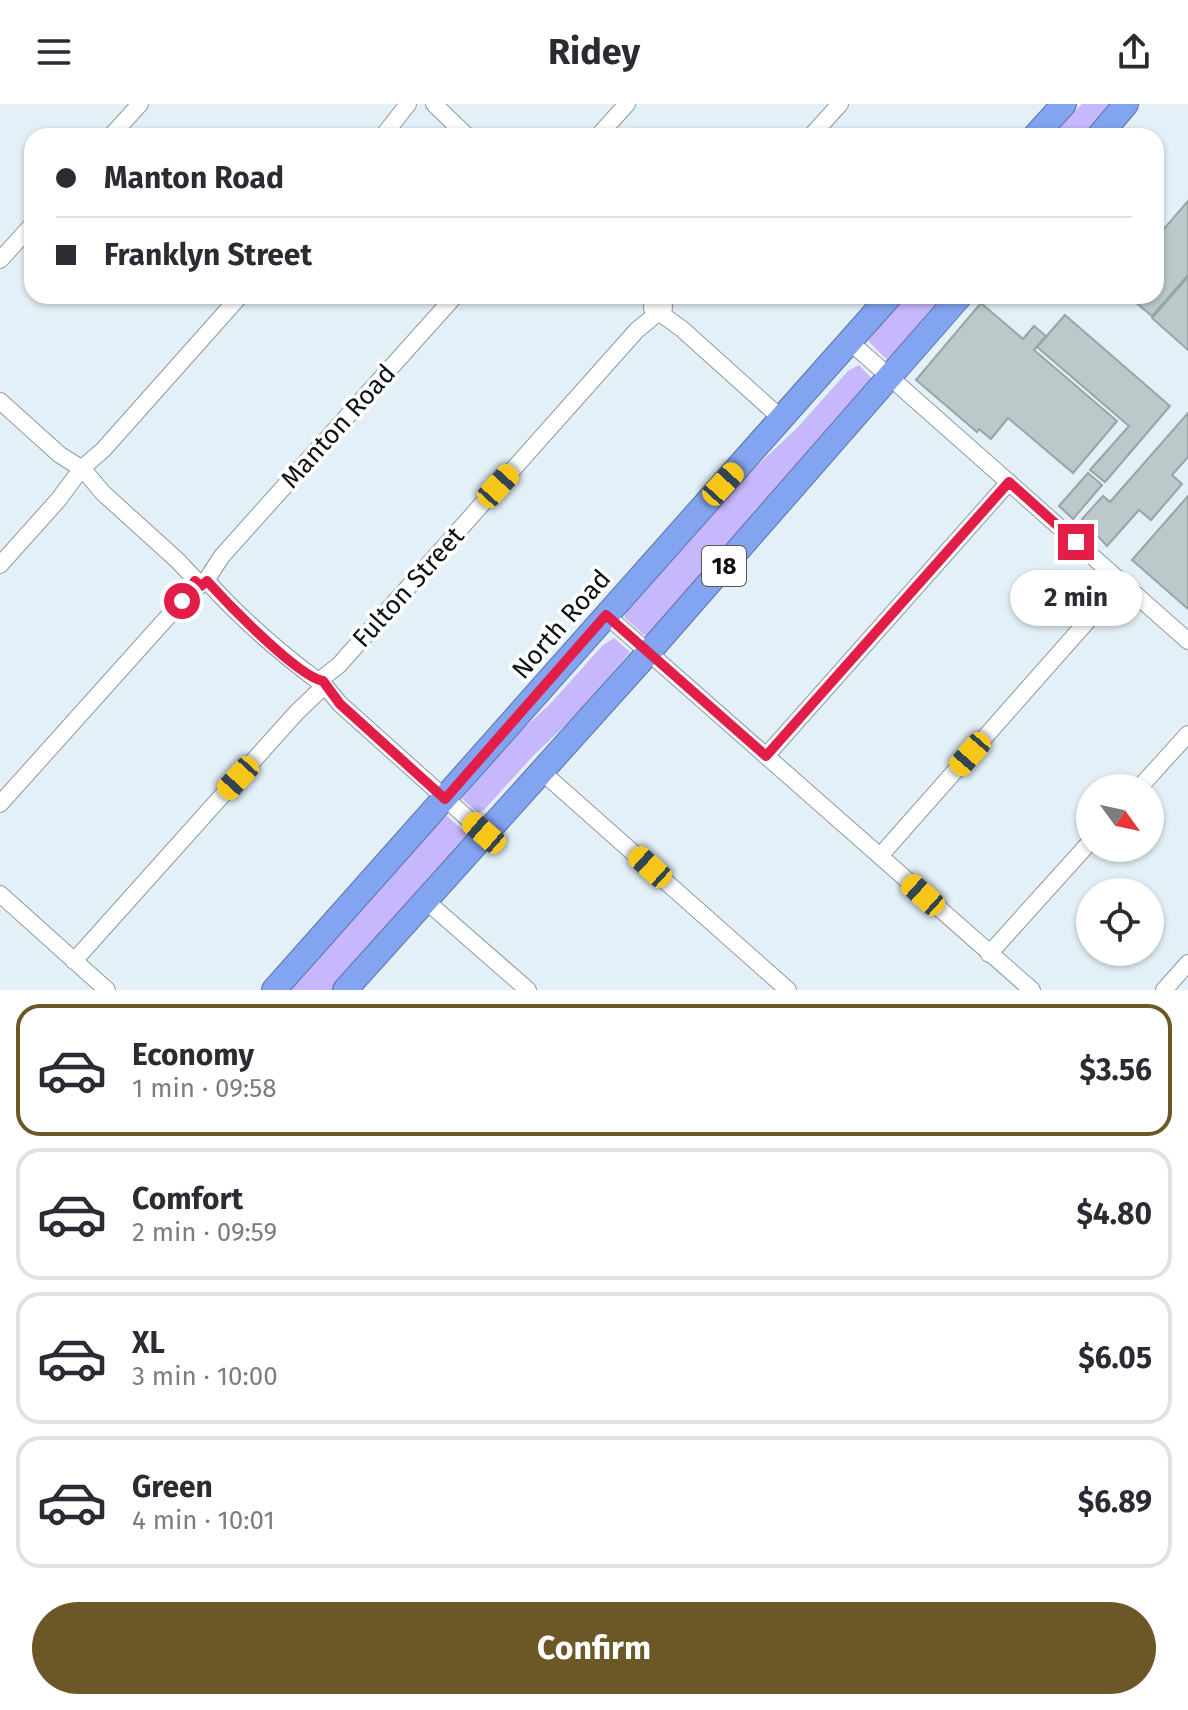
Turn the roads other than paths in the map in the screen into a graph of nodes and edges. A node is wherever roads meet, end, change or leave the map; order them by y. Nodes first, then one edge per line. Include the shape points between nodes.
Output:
1 (140, 104) edge
2 (416, 104) edge
3 (427, 104) edge
4 (627, 104) edge
5 (840, 104) edge
6 (1064, 104) edge
7 (1126, 104) edge
8 (404, 110) edge
9 (439, 110) edge
10 (118, 128) edge
11 (389, 128) edge
12 (458, 128) edge
13 (605, 128) edge
14 (818, 128) edge
15 (1042, 128) edge
16 (1106, 128) edge
17 (24, 234) edge
18 (0, 260) edge
19 (233, 304) edge
20 (448, 304) edge
21 (657, 304) edge
22 (659, 304) edge
23 (883, 304) edge
24 (953, 304) edge
25 (849, 341) junction
26 (890, 377) junction
27 (0, 401) edge
28 (782, 419) junction
29 (81, 474) junction
30 (1009, 482) junction
31 (0, 565) edge
32 (201, 580) junction
33 (1121, 583) junction
34 (606, 615) junction
35 (1188, 641) edge
36 (648, 653) junction
37 (319, 686) junction
38 (1188, 734) edge
39 (766, 756) junction
40 (541, 771) junction
41 (1152, 774) edge
42 (445, 799) junction
43 (0, 804) edge
44 (484, 833) junction
45 (880, 856) junction
46 (1076, 858) edge
47 (0, 894) edge
48 (425, 900) junction
49 (989, 954) junction
50 (74, 961) junction
51 (1188, 963) edge
52 (107, 990) edge
53 (274, 990) edge
54 (345, 990) edge
55 (528, 990) edge
56 (788, 990) edge
57 (1032, 990) edge
58 (1164, 990) edge

1 - 10 street
2 - 8 street
3 - 9 street
4 - 13 street
5 - 14 street
6 - 15 highway
7 - 16 highway
8 - 11 street
9 - 12 street
17 - 18 street
19 - 29 street
20 - 32 street, Manton Road
21 - 37 street, Fulton Street
22 - 28 street
23 - 25 highway, North Road / 18
24 - 26 highway, 18
25 - 26 street
25 - 28 highway, North Road / 18
26 - 30 street
26 - 36 highway, 18
27 - 29 street
28 - 34 highway, North Road / 18
29 - 31 street
29 - 32 street
30 - 33 street
30 - 39 street
32 - 37 street
32 - 43 street, Manton Road
33 - 35 street
33 - 45 street
34 - 36 street
34 - 42 highway, North Road / 18
36 - 39 street
36 - 40 highway, 18
37 - 42 street
37 - 50 street, Fulton Street
38 - 41 street
39 - 45 street
40 - 44 highway, 18
40 - 56 street
42 - 44 street
42 - 53 highway, North Road / 18
44 - 48 highway, 18
45 - 49 street
46 - 49 street
47 - 50 street
48 - 54 highway, 18
48 - 55 street
49 - 57 street
50 - 52 street
51 - 58 street

